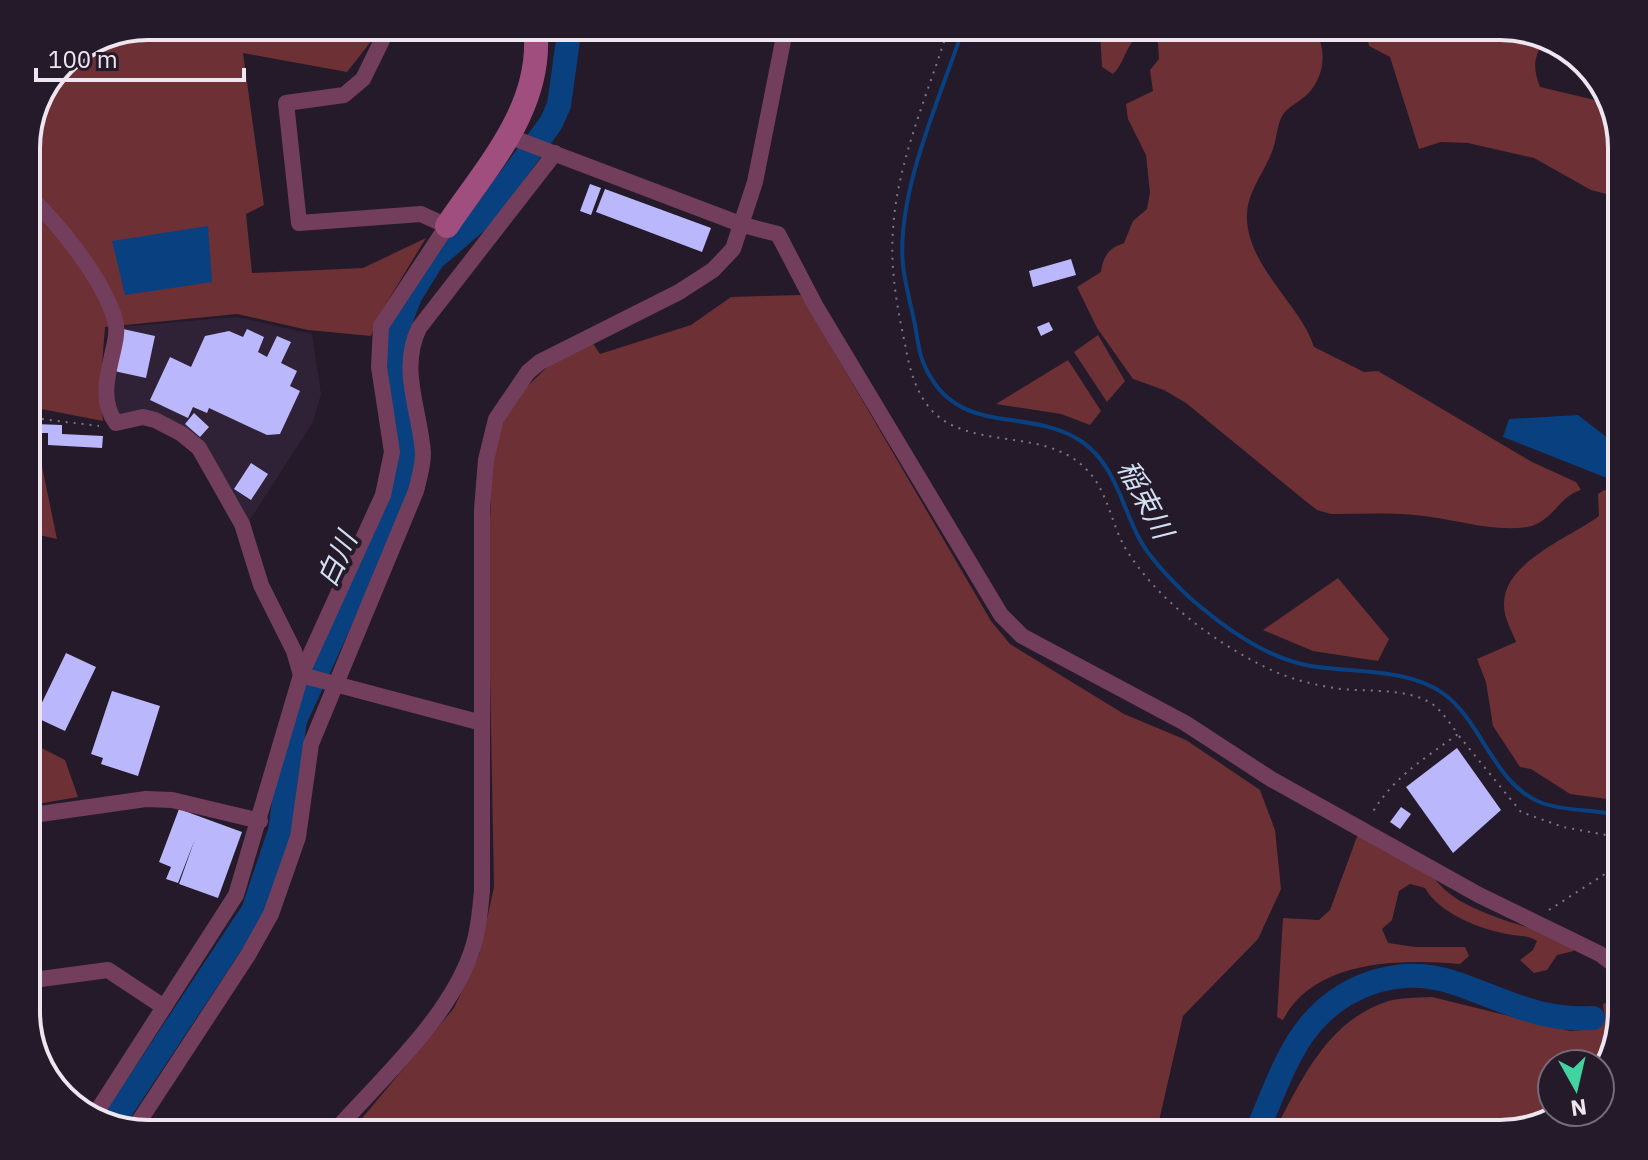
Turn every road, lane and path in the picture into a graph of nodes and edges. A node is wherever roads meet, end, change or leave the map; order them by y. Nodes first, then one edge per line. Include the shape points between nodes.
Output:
1 (382, 40) edge
2 (536, 40) edge
3 (783, 40) edge
4 (945, 40) edge
5 (508, 136) junction
6 (555, 153) junction
7 (40, 208) edge
8 (743, 225) junction
9 (447, 226) junction
10 (40, 419) edge
11 (116, 423) junction
12 (301, 675) junction
13 (336, 682) junction
14 (482, 723) junction
15 (1458, 734) junction
16 (40, 814) edge
17 (260, 821) junction
18 (1360, 827) junction
19 (1608, 835) edge
20 (1608, 872) edge
21 (1534, 920) junction
22 (1608, 960) edge
23 (40, 979) edge
24 (164, 1007) junction
25 (99, 1108) edge
26 (140, 1119) edge
27 (344, 1120) edge

1 - 9 street via 363,79 344,95 286,103 299,223 421,214
2 - 5 street via 533,84
3 - 8 street
4 - 15 path via 904,169 893,229 899,318 908,361 928,405 959,429 1074,458 1094,479 1125,547 1155,585 1183,613 1248,658 1315,685 1410,695 1434,706
5 - 6 street
5 - 9 street
6 - 8 street
6 - 13 street via 412,342 410,373 421,471
7 - 11 street via 78,250 117,323 106,371 109,414
8 - 14 street via 733,249 713,270 540,362 505,402 490,438 482,509
8 - 18 street via 783,239 815,305 1001,615 1022,636 1185,723 1271,779
9 - 12 street via 381,326 379,367 390,430 389,471
10 - 11 path via 72,425
11 - 12 street via 155,420 199,448 245,532 261,585
12 - 13 street
12 - 17 street
13 - 14 street
13 - 26 street via 311,744 298,837 271,914
14 - 27 street via 482,891 473,947 445,1003
15 - 18 path via 1400,776
15 - 19 path via 1521,812
16 - 17 street via 146,799
17 - 24 street via 236,895
18 - 21 street
20 - 21 path
21 - 22 street
23 - 24 street via 108,970
24 - 25 street

